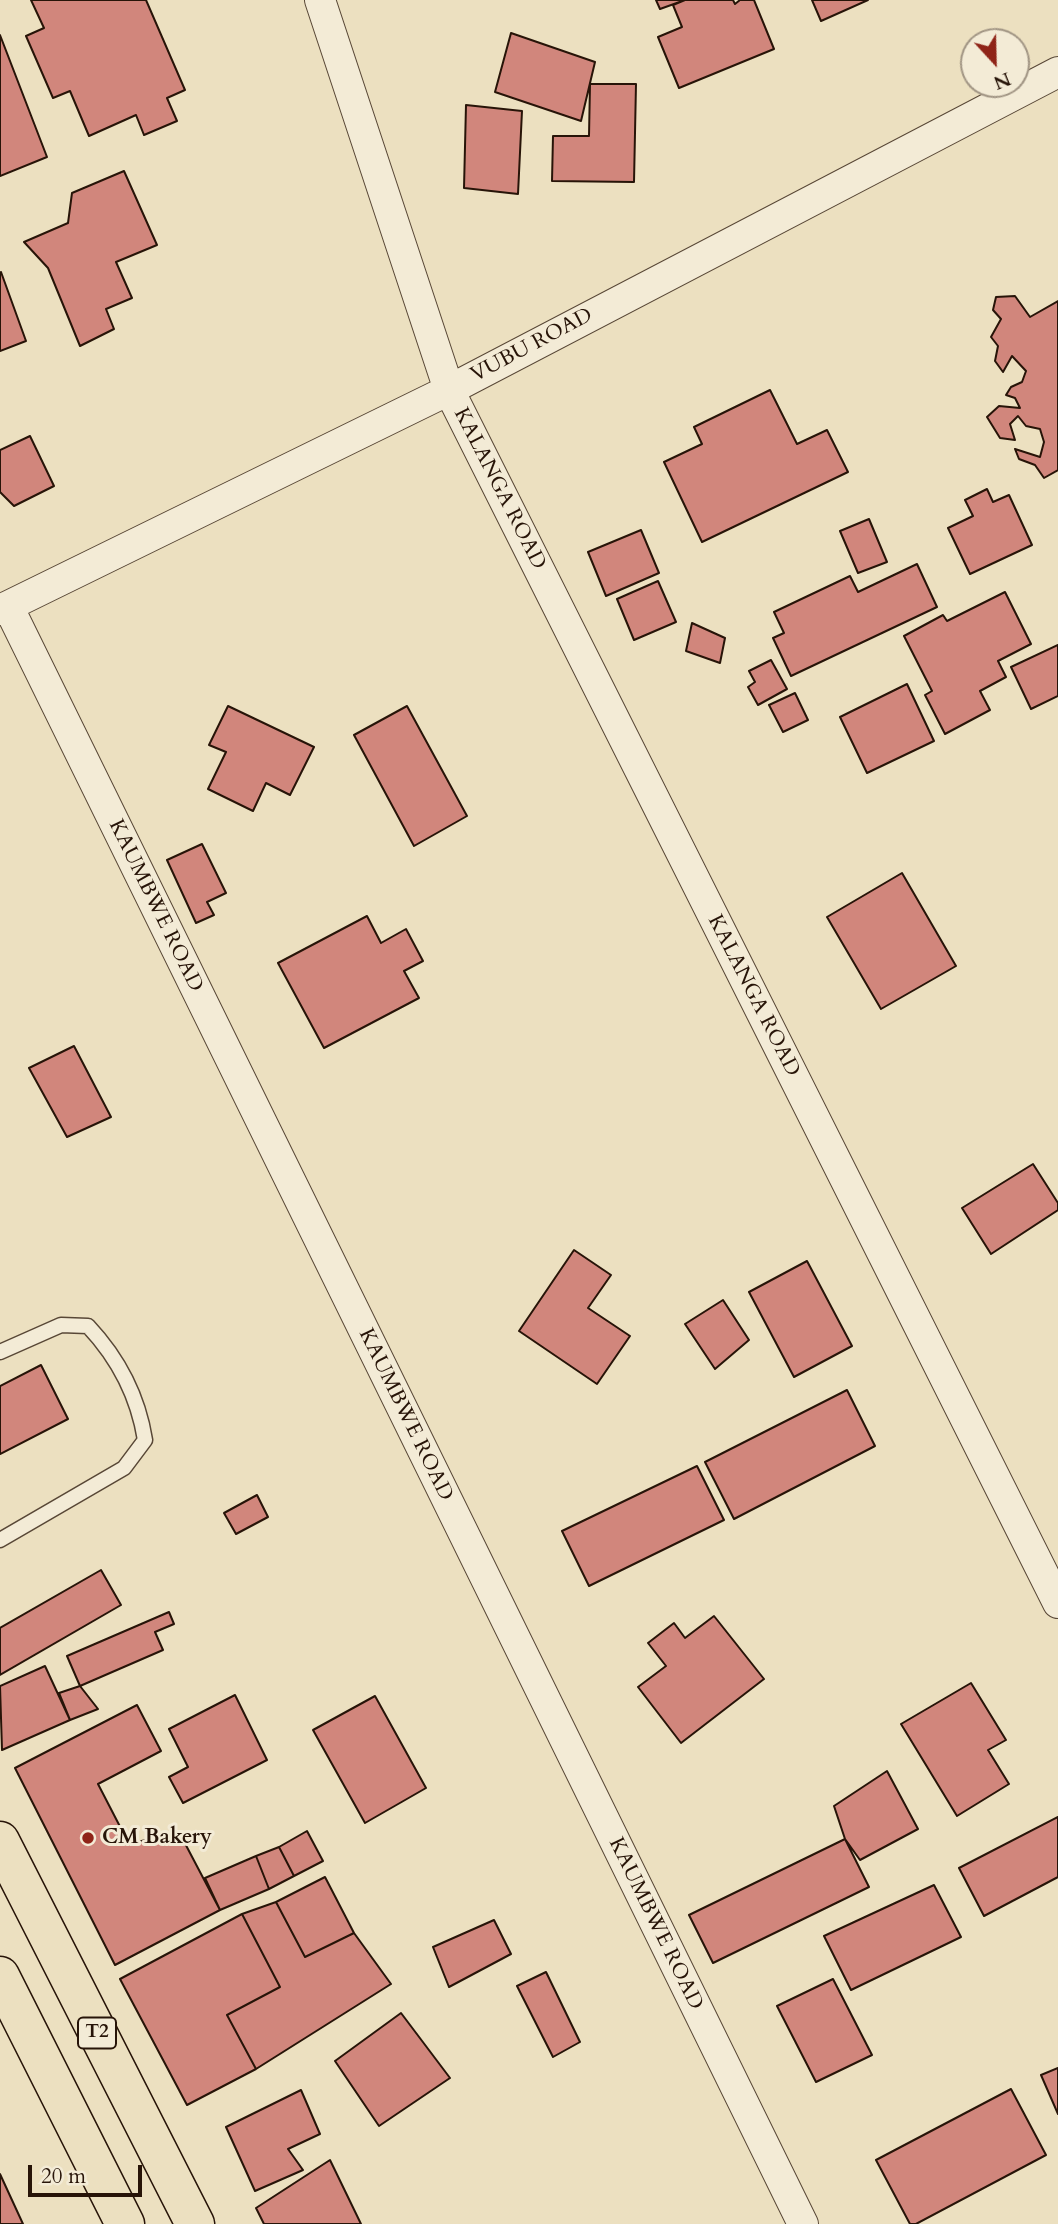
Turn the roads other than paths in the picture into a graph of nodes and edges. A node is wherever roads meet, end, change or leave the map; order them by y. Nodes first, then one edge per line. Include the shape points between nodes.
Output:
1 (320, 0) edge
2 (1058, 72) edge
3 (449, 390) junction
4 (4, 608) edge
5 (0, 1352) edge
6 (0, 1540) edge
7 (1058, 1603) edge
8 (0, 1841) edge
9 (0, 1976) edge
10 (125, 2224) edge
11 (195, 2224) edge
12 (803, 2224) edge

1 - 3 street, KALANGA ROAD
2 - 3 street, VUBU ROAD
3 - 4 street, VUBU ROAD
3 - 7 street, KALANGA ROAD
4 - 12 street, KAUMBWE ROAD
5 - 6 lane via 61,1325 88,1326 110,1350 140,1409 145,1440 124,1468
8 - 11 main road, T2
9 - 10 main road

